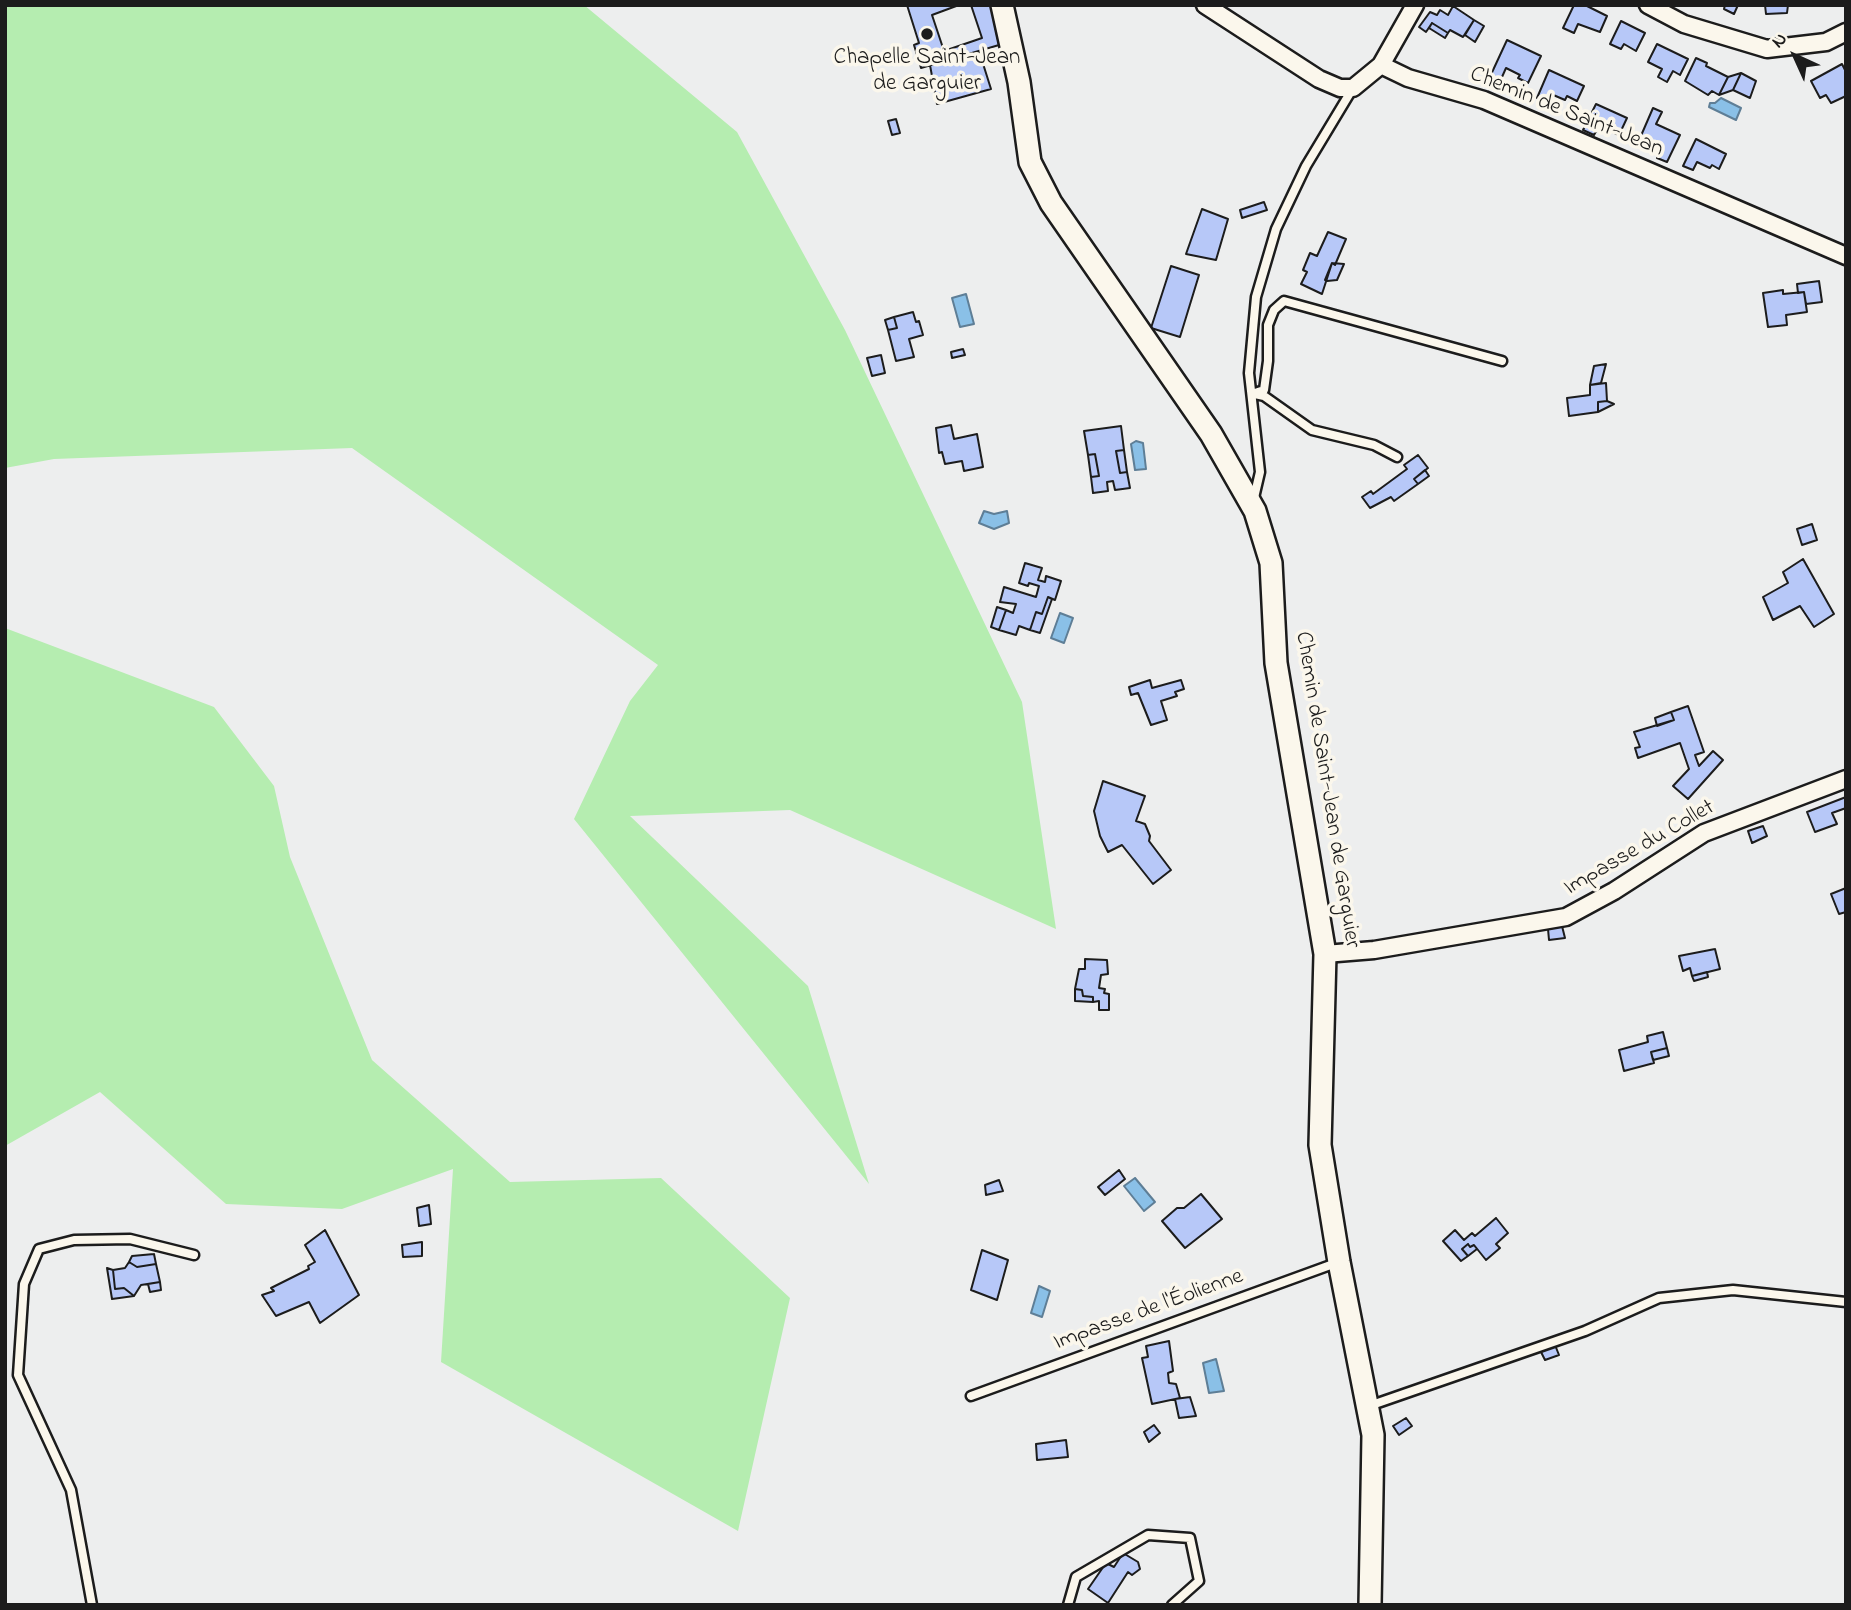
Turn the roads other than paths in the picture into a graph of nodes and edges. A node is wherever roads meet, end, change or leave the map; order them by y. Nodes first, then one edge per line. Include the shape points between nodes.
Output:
1 (1205, 5) edge
2 (1415, 5) edge
3 (1648, 5) edge
4 (1004, 6) edge
5 (1846, 32) edge
6 (1381, 65) junction
7 (1353, 88) junction
8 (1846, 256) edge
9 (1502, 361) dead end
10 (1252, 394) junction
11 (1397, 457) dead end
12 (1252, 505) junction
13 (1846, 779) edge
14 (1325, 954) junction
15 (194, 1255) dead end
16 (1339, 1262) junction
17 (1846, 1302) edge
18 (971, 1396) dead end
19 (1368, 1407) junction
20 (92, 1605) edge
21 (1068, 1605) edge
22 (1172, 1605) edge
23 (1370, 1605) edge

1 - 7 street via 1319,79
2 - 6 street
3 - 5 street via 1684,24 1767,49 1826,42
4 - 12 street, Chemin de Saint-Jean de Garguier via 1030,162 1051,203 1211,434
6 - 7 street
6 - 8 street, Chemin de Saint-Jean via 1408,78 1483,100
7 - 10 lane via 1306,166 1276,229 1256,297
9 - 10 lane via 1284,302 1274,310 1268,325 1264,390
10 - 11 lane via 1264,396 1312,430 1374,445
10 - 12 lane via 1260,472
12 - 14 street, Chemin de Saint-Jean de Garguier via 1271,563 1276,663
13 - 14 street, Impasse du Collet via 1704,833 1566,917
14 - 16 street, Chemin de Saint-Jean de Garguier via 1320,1145
15 - 20 lane via 130,1239 74,1240 39,1249 24,1284 18,1376 71,1490
16 - 18 lane, Impasse de l'Éolienne
16 - 19 street, Chemin de Saint-Jean de Garguier
17 - 19 lane via 1733,1290 1659,1298 1585,1331
19 - 23 street, Chemin de Saint-Jean de Garguier via 1373,1434
21 - 22 lane via 1076,1577 1149,1535 1190,1538 1199,1581

